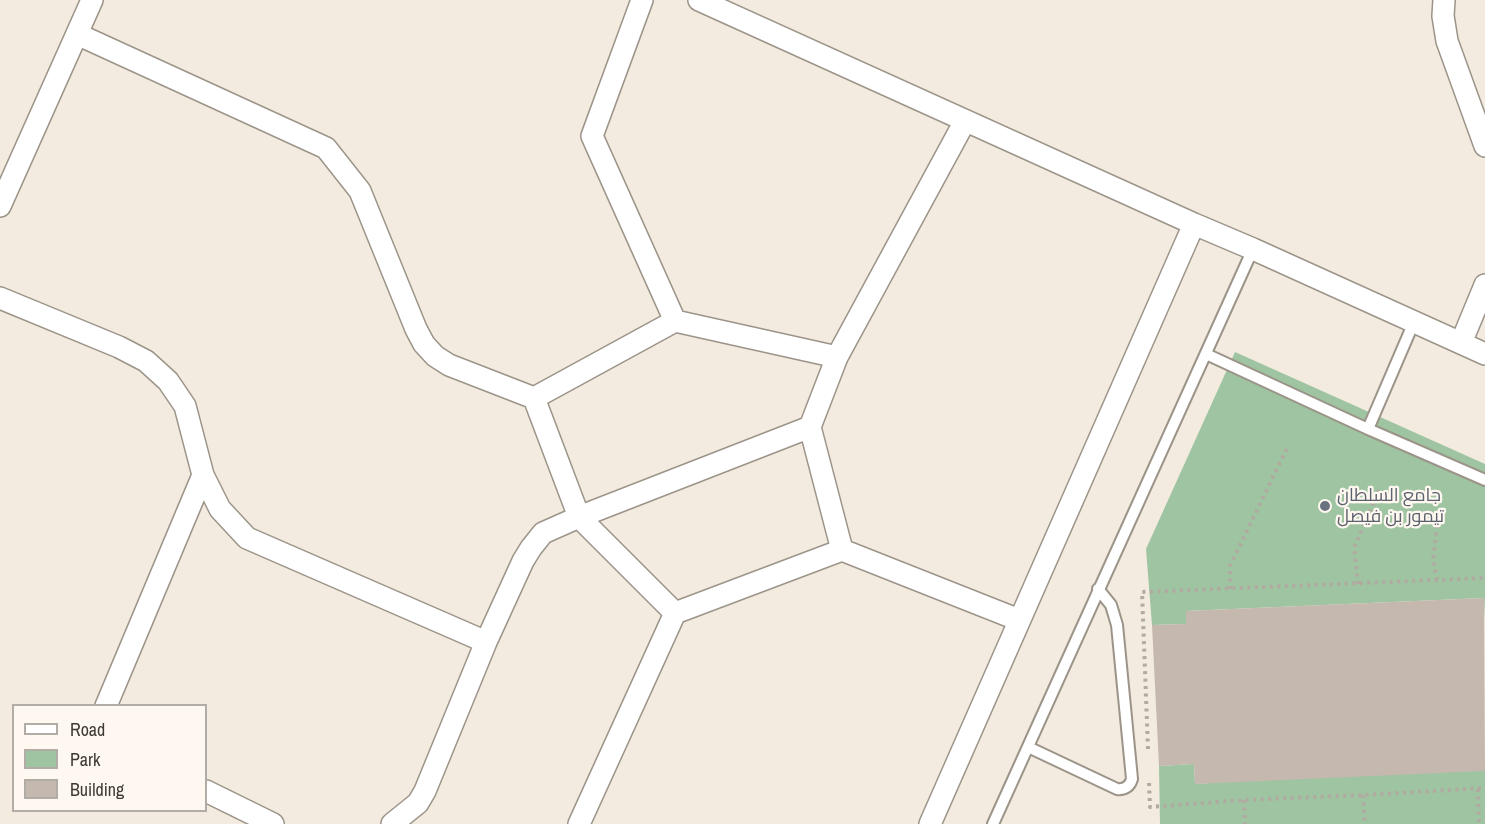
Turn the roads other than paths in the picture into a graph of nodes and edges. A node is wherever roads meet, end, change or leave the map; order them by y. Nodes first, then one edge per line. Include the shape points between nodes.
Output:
1 (93, 0) edge
2 (642, 0) edge
3 (699, 0) edge
4 (1444, 0) edge
5 (77, 34) junction
6 (965, 121) junction
7 (1485, 146) edge
8 (0, 206) edge
9 (1194, 224) junction
10 (1253, 249) junction
11 (1485, 285) edge
12 (0, 298) edge
13 (675, 321) junction
14 (1414, 322) junction
15 (1461, 343) junction
16 (1206, 354) junction
17 (1485, 354) edge
18 (837, 357) junction
19 (534, 398) junction
20 (810, 427) junction
21 (1368, 429) junction
22 (203, 475) junction
23 (1485, 480) edge
24 (579, 517) junction
25 (842, 550) junction
26 (1098, 589) junction
27 (675, 614) junction
28 (1019, 620) junction
29 (486, 642) junction
30 (106, 704) edge
31 (1028, 747) junction
32 (207, 791) edge
33 (273, 824) edge
34 (392, 824) edge
35 (579, 824) edge
36 (930, 824) edge
37 (993, 824) edge

1 - 5 street
2 - 13 street via 592,136
3 - 6 street
4 - 7 street via 1447,41
5 - 8 street
5 - 19 street via 327,148 360,191 423,344 449,365
6 - 9 street
6 - 18 street
9 - 10 street
9 - 28 street
10 - 14 street
10 - 16 lane
11 - 15 street
12 - 22 street via 146,361 168,381 185,406
13 - 18 street
13 - 19 street
14 - 15 street
14 - 21 lane
15 - 17 street
16 - 21 lane
16 - 26 lane
18 - 20 street
19 - 24 street
20 - 24 street
20 - 25 street
21 - 23 lane
22 - 29 street via 220,509 247,538
22 - 30 street
24 - 27 street
24 - 29 street via 543,533 531,548
25 - 27 street
25 - 28 street
26 - 31 lane
26 - 31 lane via 1111,605 1117,625 1131,783 1117,789
27 - 35 street
28 - 36 street
29 - 34 street via 425,791 418,803
31 - 37 lane
32 - 33 street

